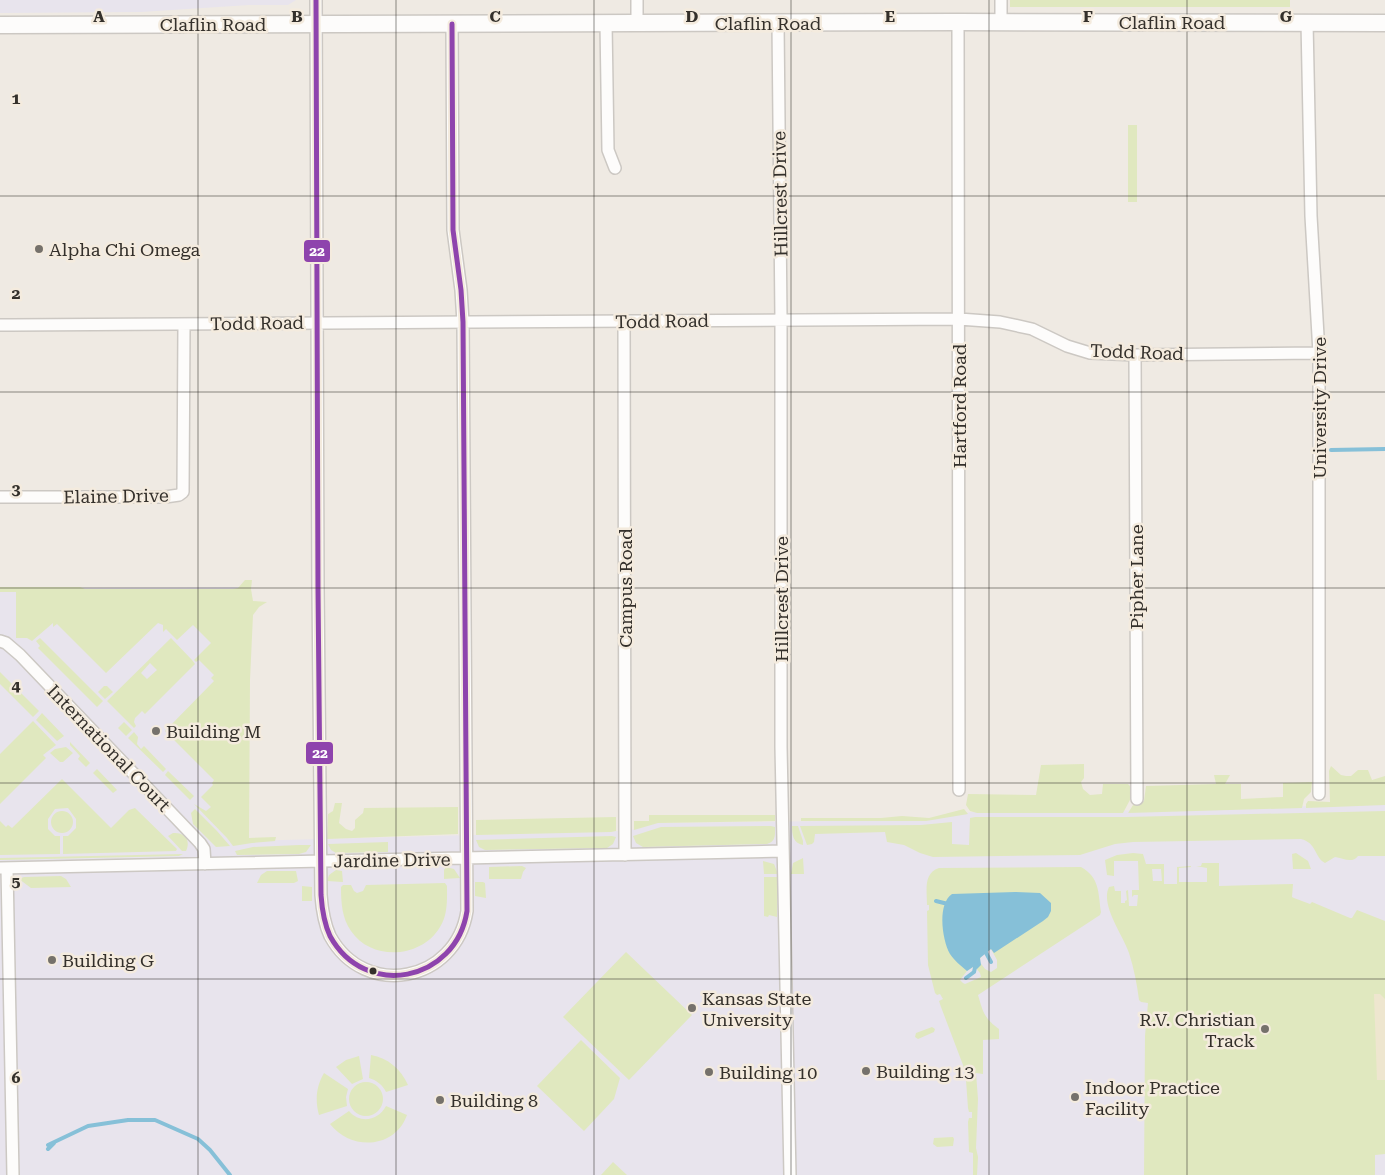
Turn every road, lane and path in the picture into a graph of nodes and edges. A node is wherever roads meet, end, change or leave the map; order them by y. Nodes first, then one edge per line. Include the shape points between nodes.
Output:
1 (316, 0) edge
2 (637, 0) edge
3 (1002, 0) edge
4 (958, 22) junction
5 (1001, 22) junction
6 (1306, 22) junction
7 (606, 23) junction
8 (637, 23) junction
9 (778, 23) junction
10 (1385, 23) edge
11 (317, 24) junction
12 (452, 24) junction
13 (0, 25) edge
14 (615, 168) dead end
15 (959, 319) junction
16 (781, 320) junction
17 (624, 321) junction
18 (318, 322) junction
19 (463, 322) junction
20 (0, 325) edge
21 (184, 325) junction
22 (1319, 353) junction
23 (1135, 355) junction
24 (0, 497) edge
25 (0, 641) edge
26 (959, 790) dead end
27 (1320, 794) dead end
28 (1137, 799) dead end
29 (783, 851) junction
30 (625, 855) junction
31 (467, 858) junction
32 (320, 862) junction
33 (205, 864) junction
34 (4, 868) edge
35 (14, 1175) edge
36 (790, 1175) edge

1 - 11 street
2 - 8 street
3 - 5 street
4 - 5 street, Claflin Road
4 - 9 street, Claflin Road
4 - 15 street, Hartford Road
5 - 6 street, Claflin Road
6 - 10 street, Claflin Road
6 - 22 street, University Drive via 1311,216
7 - 8 street, Claflin Road
7 - 12 street, Claflin Road
7 - 14 street via 608,150
8 - 9 street, Claflin Road
9 - 16 street, Hillcrest Drive
11 - 12 street, Claflin Road
11 - 13 street, Claflin Road
11 - 18 street
12 - 19 street via 453,230
15 - 16 street, Todd Road
15 - 23 street, Todd Road via 1000,322 1032,329 1090,353
15 - 26 street, Hartford Road
16 - 17 street, Todd Road
16 - 29 street, Hillcrest Drive
17 - 19 street, Todd Road
17 - 30 street, Campus Road
18 - 19 street, Todd Road
18 - 21 street, Todd Road
18 - 32 street
19 - 31 street
20 - 21 street, Todd Road
21 - 24 street, Elaine Drive via 183,492 165,497
22 - 23 street, Todd Road
22 - 27 street, University Drive
23 - 28 street, Pipher Lane
25 - 33 street, International Court via 20,656 200,843 204,849
29 - 30 street, Jardine Drive
29 - 36 street, Hillcrest Drive
30 - 31 street, Jardine Drive
31 - 32 street, Jardine Drive
31 - 32 street via 467,911 456,943 427,968 404,976 359,966 342,953 326,926 323,914
32 - 33 street, Jardine Drive
33 - 34 street, Jardine Drive
34 - 35 street

